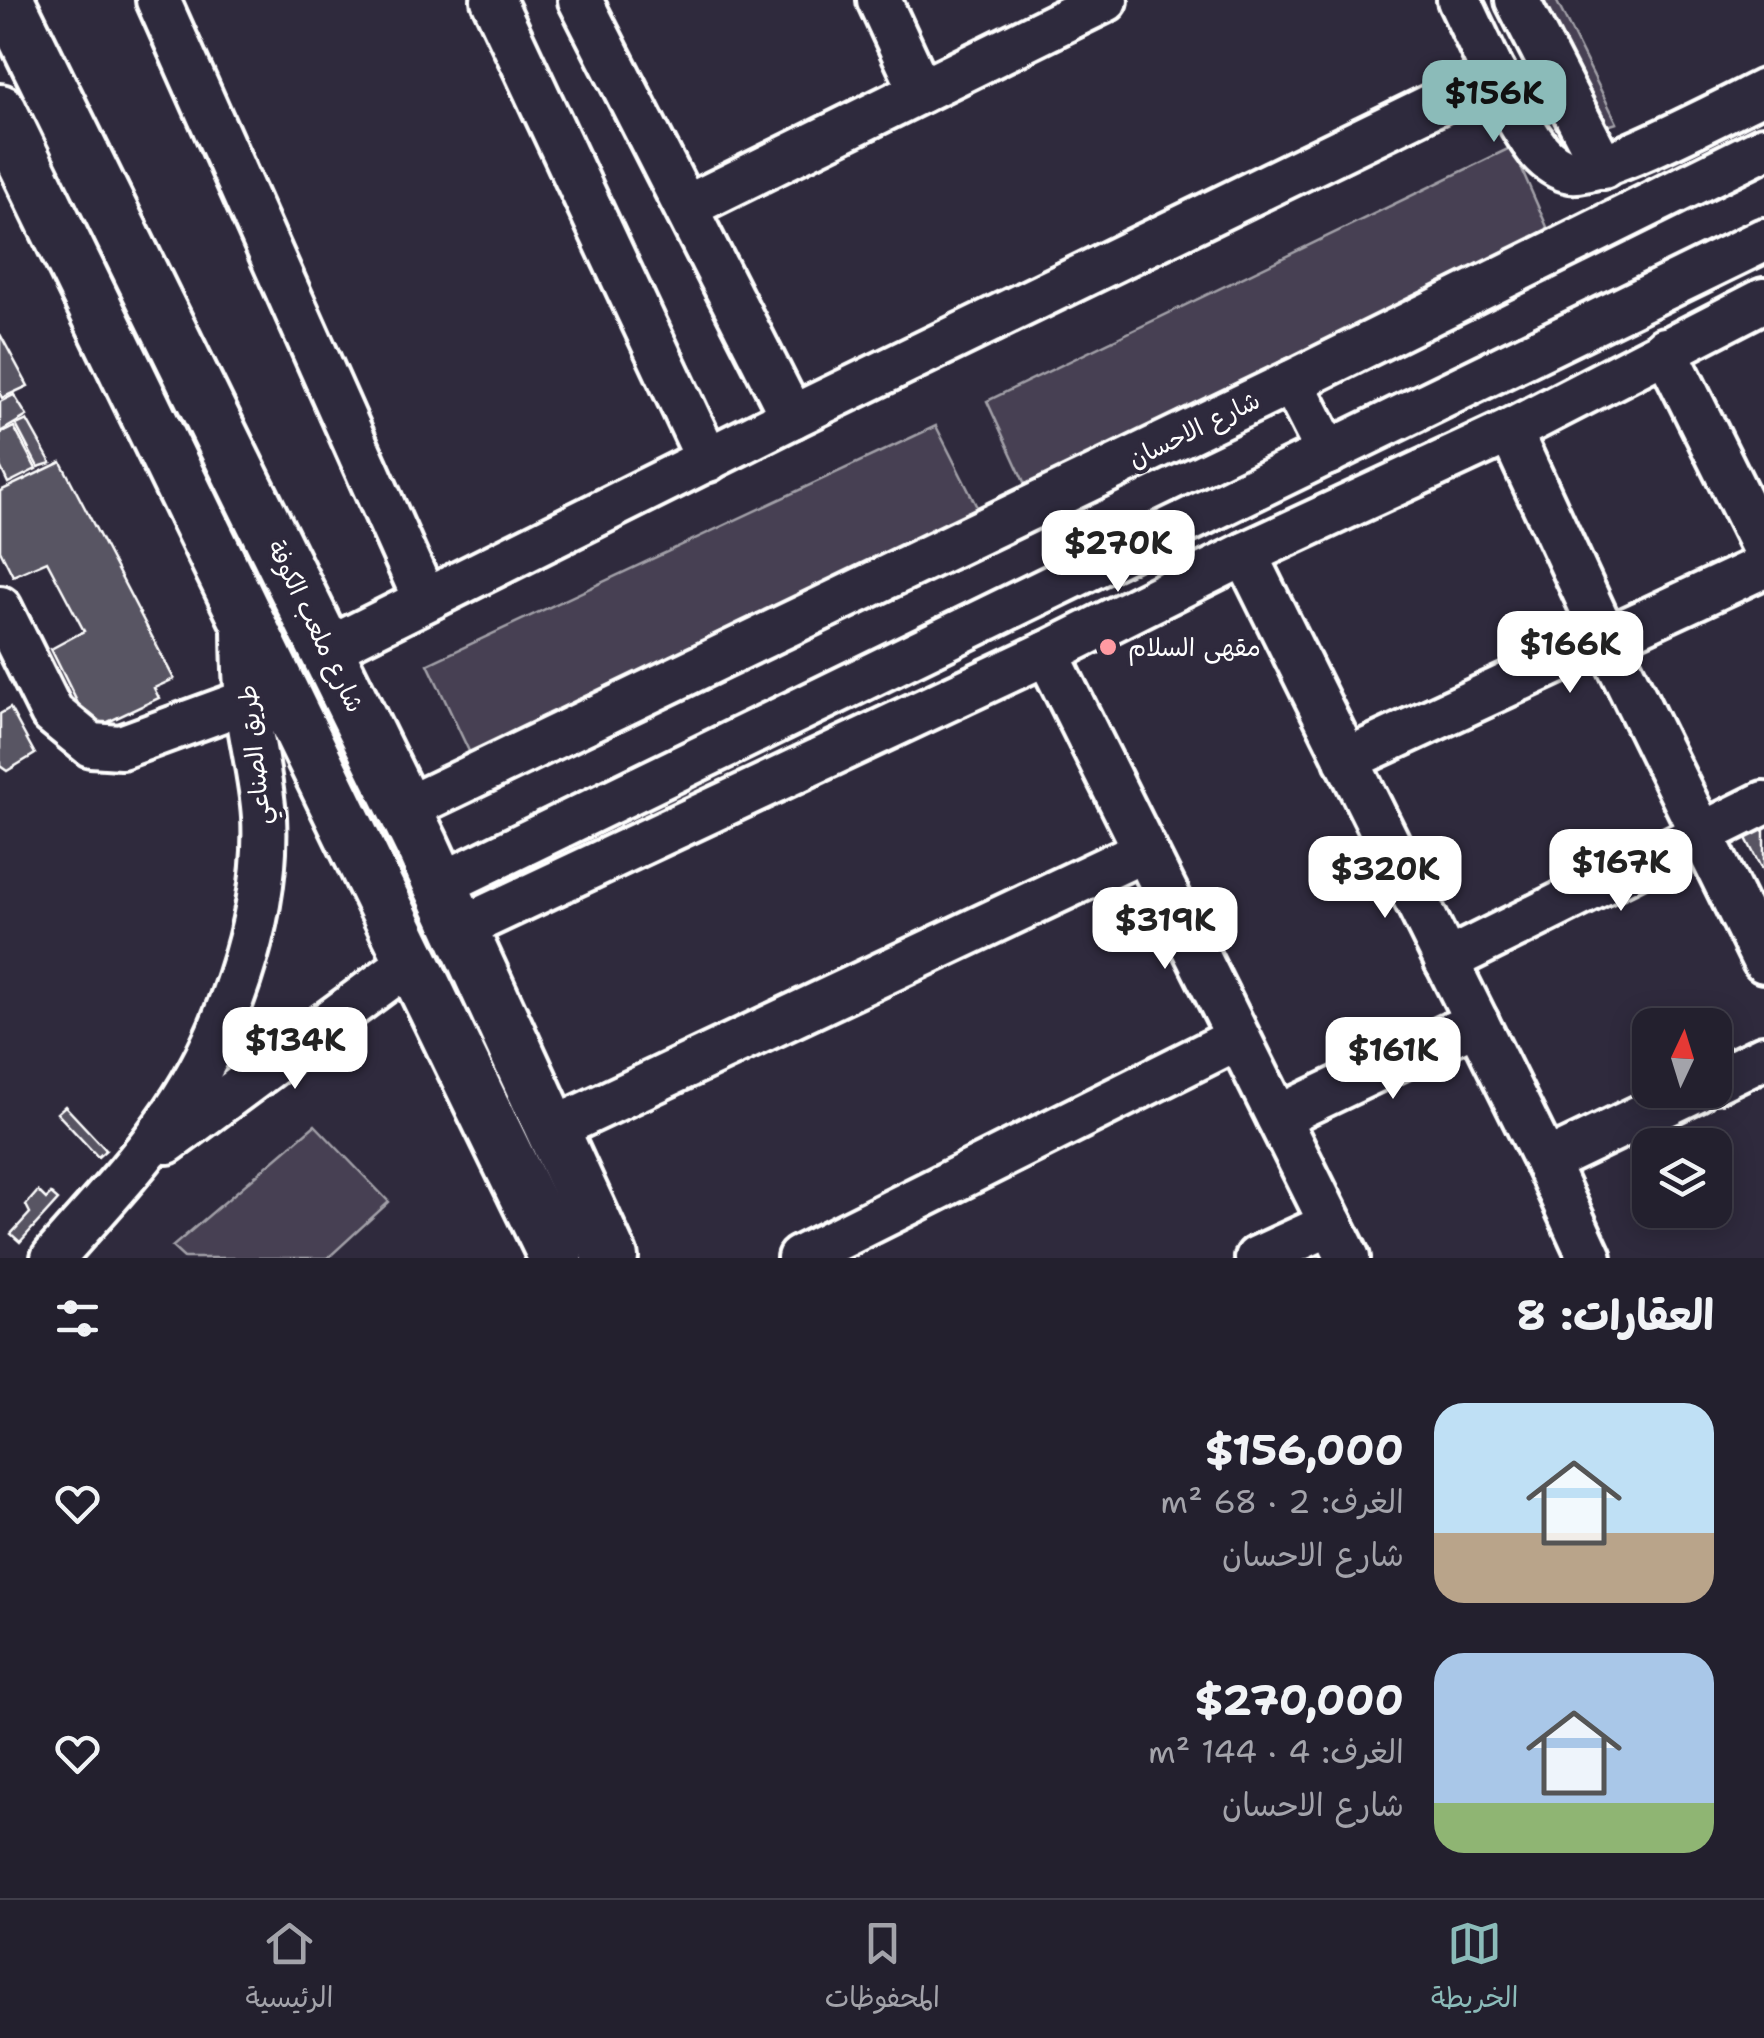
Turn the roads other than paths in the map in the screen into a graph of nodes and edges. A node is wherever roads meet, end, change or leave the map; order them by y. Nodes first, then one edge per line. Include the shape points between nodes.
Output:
1 (7, 0) edge
2 (493, 0) edge
3 (580, 0) edge
4 (880, 0) edge
5 (1106, 0) edge
6 (1458, 0) edge
7 (1517, 0) edge
8 (173, 5) edge
9 (1496, 75) junction
10 (921, 91) junction
11 (1764, 91) edge
12 (0, 111) edge
13 (1764, 148) edge
14 (1603, 167) junction
15 (686, 206) junction
16 (1764, 240) edge
17 (1723, 260) junction
18 (1756, 304) edge
19 (1665, 349) junction
20 (1292, 382) junction
21 (792, 416) junction
22 (1510, 432) junction
23 (1328, 452) junction
24 (708, 460) junction
25 (1764, 549) edge
26 (1244, 554) junction
27 (1764, 566) edge
28 (424, 598) junction
29 (0, 608) edge
30 (245, 610) junction
31 (1606, 639) junction
32 (328, 649) junction
33 (1048, 653) junction
34 (247, 701) junction
35 (1346, 760) junction
36 (1764, 803) edge
37 (405, 809) junction
38 (1702, 833) junction
39 (1145, 850) junction
40 (451, 906) junction
41 (413, 960) junction
42 (1764, 960) edge
43 (1446, 962) junction
44 (1476, 1022) junction
45 (1238, 1038) junction
46 (1764, 1057) edge
47 (1732, 1073) edge
48 (1658, 1108) edge
49 (1278, 1117) junction
50 (551, 1130) junction
51 (1546, 1162) junction
52 (134, 1166) junction
53 (1339, 1241) edge
54 (53, 1258) edge
55 (556, 1258) edge
56 (611, 1258) edge
57 (799, 1258) edge
58 (1257, 1258) edge
59 (1590, 1258) edge

1 - 32 main road, شارع ملعب الكوفة
2 - 24 street
3 - 15 street
4 - 10 street
5 - 10 street
6 - 9 street
7 - 14 street
8 - 28 street
9 - 14 street via 1540,153 1570,171
9 - 21 street
10 - 15 street
11 - 14 street
12 - 30 main road
13 - 20 street, شارع الاحسان
15 - 21 street
16 - 17 street
17 - 18 street
17 - 23 street
18 - 19 street
19 - 22 street
19 - 25 street
20 - 23 street
20 - 37 street, شارع الاحسان
21 - 24 street
22 - 26 street
22 - 31 street
23 - 40 street
24 - 28 street
26 - 33 street
26 - 35 street
27 - 31 street
28 - 32 street
29 - 34 street via 52,713 91,746 121,748
30 - 34 street, طريق الصناعي
30 - 41 main road
31 - 35 street
31 - 38 street
32 - 37 main road, شارع ملعب الكوفة
33 - 39 street
33 - 40 street
34 - 52 street, طريق الصناعي via 264,818 252,926 196,1077
35 - 43 street
36 - 38 street
37 - 40 main road, شارع ملعب الكوفة
38 - 42 street
38 - 43 street
39 - 45 street
39 - 50 street
40 - 50 main road, شارع ملعب الكوفة
41 - 52 street
41 - 55 main road
43 - 44 street
44 - 49 street
44 - 51 street
45 - 49 street
45 - 57 street
46 - 47 street
48 - 51 street
49 - 53 street
50 - 56 main road, شارع ملعب الكوفة
51 - 59 street
52 - 54 street, طريق الصناعي
53 - 58 street

